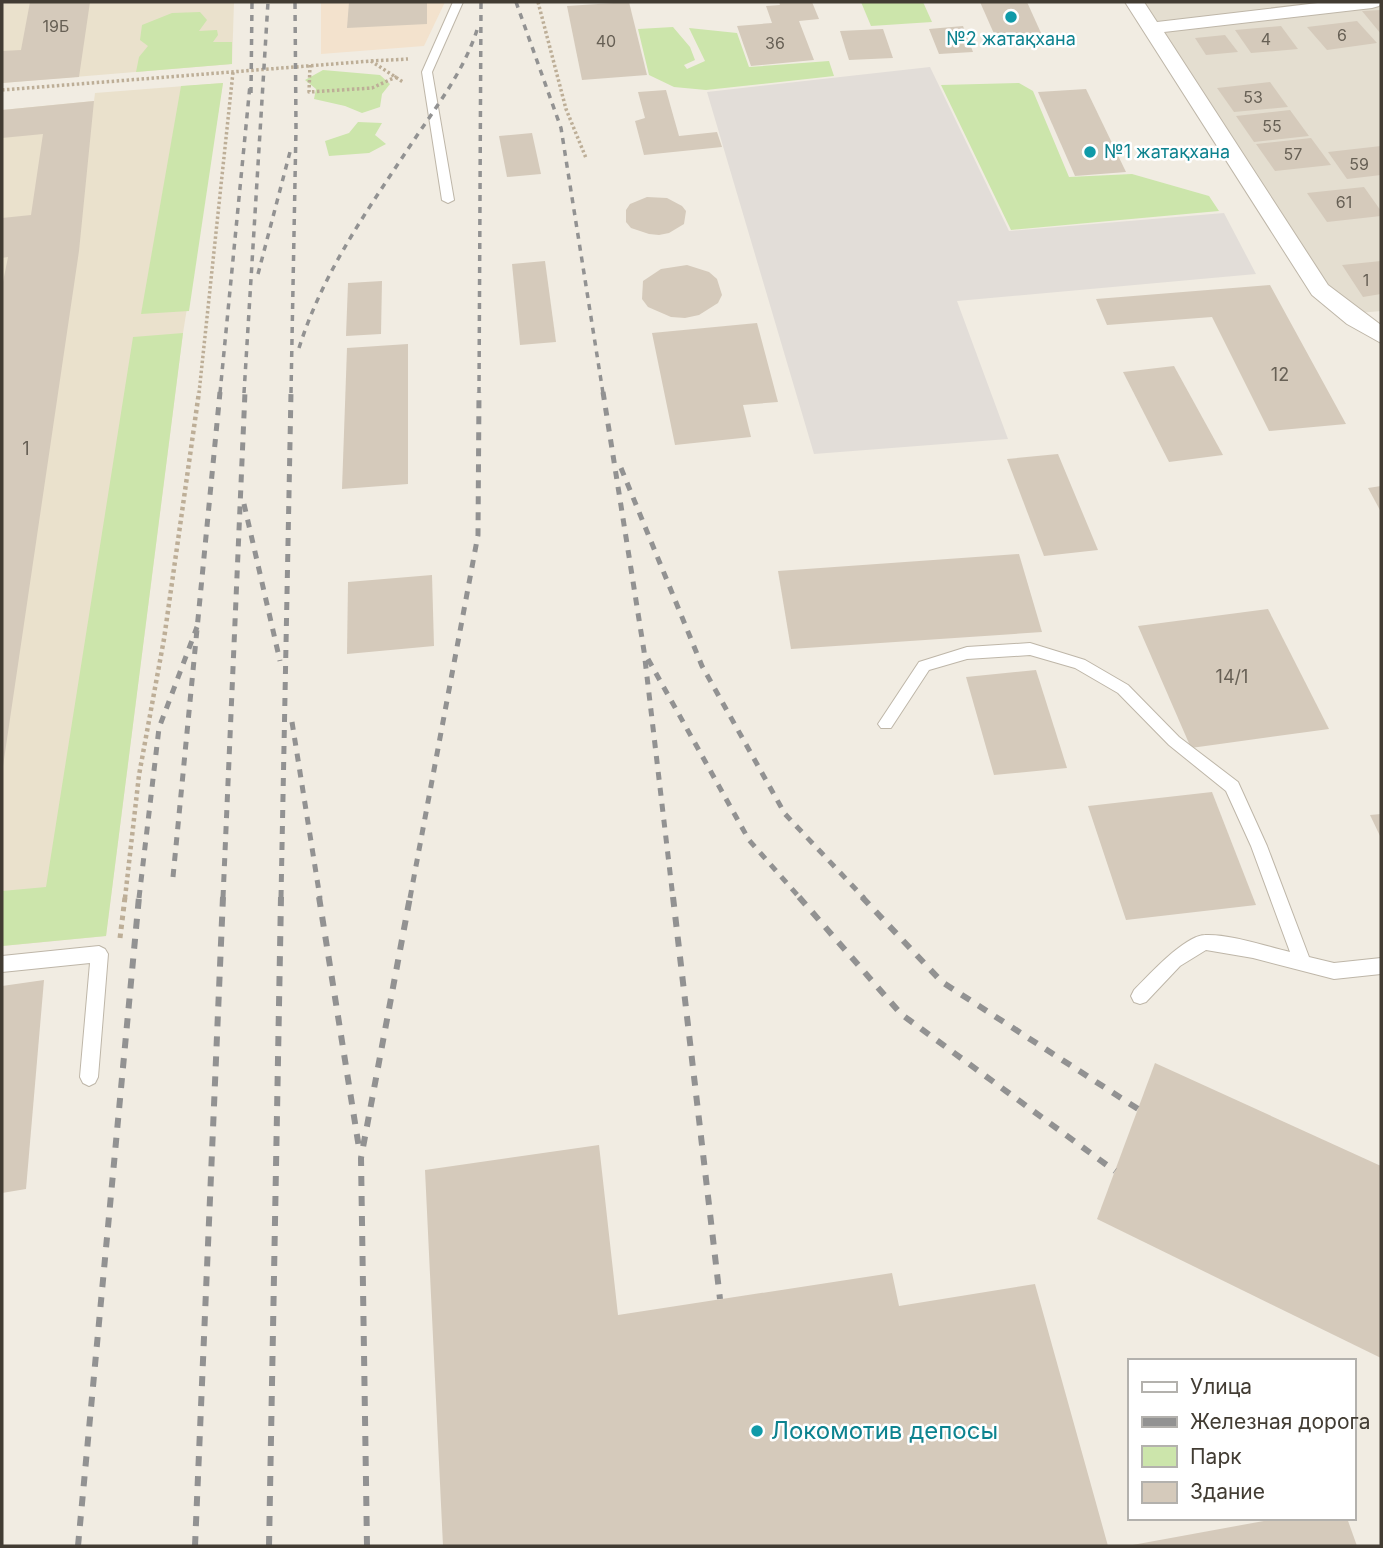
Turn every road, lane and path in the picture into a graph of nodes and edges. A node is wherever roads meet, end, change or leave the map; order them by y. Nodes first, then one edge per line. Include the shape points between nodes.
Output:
1 (458, 2) edge
2 (538, 2) edge
3 (1135, 2) edge
4 (1372, 2) edge
5 (1153, 28) junction
6 (428, 58) junction
7 (371, 61) junction
8 (310, 65) junction
9 (233, 72) junction
10 (396, 77) junction
11 (2, 90) edge
12 (432, 100) junction
13 (586, 158) dead end
14 (448, 200) dead end
15 (1381, 335) edge
16 (886, 724) dead end
17 (99, 954) junction
18 (1303, 963) junction
19 (2, 964) edge
20 (1381, 966) edge
21 (1140, 996) dead end
22 (89, 1077) dead end

1 - 6 lane
2 - 13 path via 566,109
3 - 5 street
4 - 5 street
5 - 15 street via 1320,290
6 - 7 path
6 - 10 path
6 - 12 lane
7 - 8 path
7 - 10 path
8 - 9 path
8 - 10 path via 309,92 372,88
9 - 11 path
9 - 17 path via 201,380 164,639 139,775 120,939
10 - 12 path
12 - 14 lane
16 - 18 lane via 924,666 967,653 1030,649 1080,664 1123,690 1174,741 1232,787
17 - 19 lane
17 - 22 lane
18 - 20 lane via 1334,971
18 - 21 lane via 1204,942 1174,961

